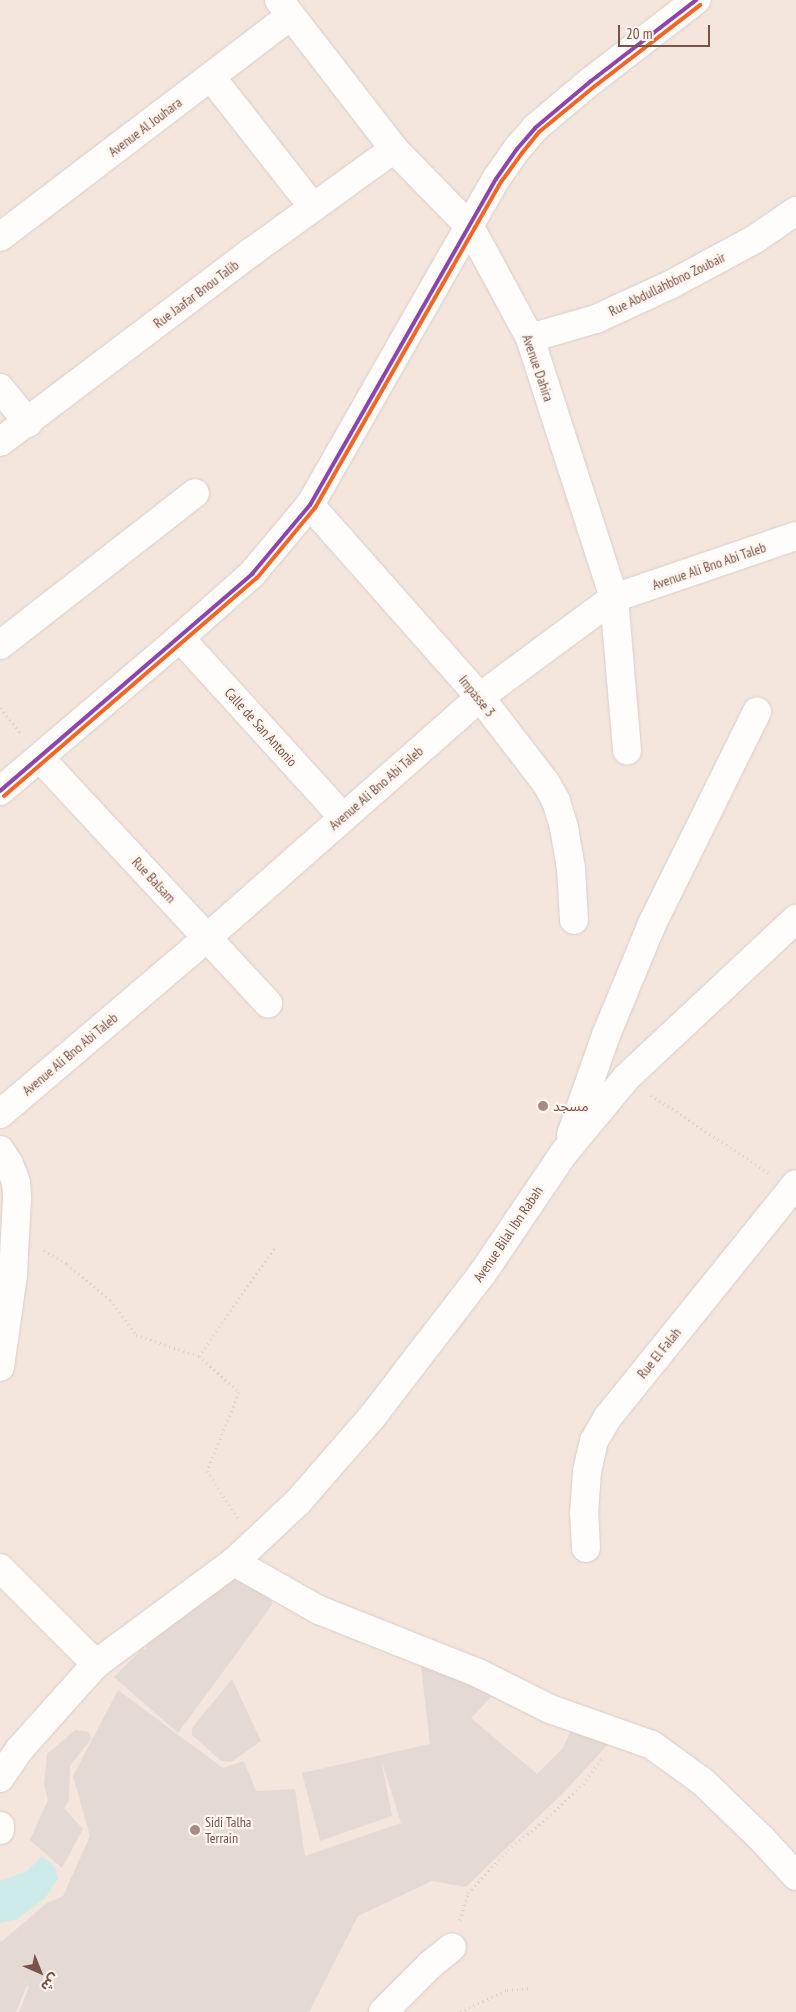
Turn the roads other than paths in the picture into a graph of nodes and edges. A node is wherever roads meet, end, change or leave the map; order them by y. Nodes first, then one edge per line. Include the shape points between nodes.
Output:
1 (696, 0) edge
2 (284, 8) edge
3 (211, 77) junction
4 (394, 148) junction
5 (313, 207) junction
6 (796, 211) edge
7 (470, 227) junction
8 (0, 237) edge
9 (530, 338) junction
10 (0, 388) edge
11 (28, 423) junction
12 (0, 442) edge
13 (195, 493) dead end
14 (310, 505) junction
15 (796, 536) edge
16 (614, 598) junction
17 (180, 638) junction
18 (0, 645) edge
19 (480, 697) junction
20 (757, 712) dead end
21 (627, 750) dead end
22 (40, 758) junction
23 (0, 791) edge
24 (342, 816) junction
25 (796, 919) edge
26 (574, 920) dead end
27 (208, 937) junction
28 (268, 1003) dead end
29 (0, 1114) edge
30 (0, 1150) edge
31 (564, 1153) junction
32 (794, 1186) edge
33 (0, 1367) edge
34 (586, 1548) dead end
35 (234, 1562) junction
36 (0, 1568) edge
37 (96, 1664) junction
38 (0, 1778) edge
39 (0, 1826) edge
40 (0, 1830) edge
41 (796, 1876) edge
42 (452, 1947) road end
43 (383, 2012) edge

1 - 7 street via 534,128 496,180
2 - 3 street, Avenue Al Jouhara
2 - 4 street, Avenue Dahira
3 - 5 street
3 - 8 street, Avenue Al Jouhara
4 - 5 street, Rue Jaafar Bnou Talib
4 - 7 street, Avenue Dahira
5 - 11 street, Rue Jaafar Bnou Talib
6 - 9 street, Rue Abdullahbbno Zoubair via 754,239 670,285 596,319
7 - 9 street, Avenue Dahira
7 - 14 street
9 - 16 street, Avenue Dahira
10 - 11 street
11 - 12 street, Rue Jaafar Bnou Talib
13 - 18 street
14 - 17 street via 252,574
14 - 19 street, Impasse 3
15 - 16 street, Avenue Ali Bno Abi Taleb
16 - 19 street, Avenue Ali Bno Abi Taleb
16 - 21 street, Avenue Dahira
17 - 22 street
17 - 24 street, Calle de San Antonio
19 - 24 street, Avenue Ali Bno Abi Taleb
19 - 26 street, Impasse 3 via 546,783 556,801 570,868
20 - 31 street via 652,924 609,1027
22 - 23 street
22 - 27 street, Rue Balsam
24 - 27 street, Avenue Ali Bno Abi Taleb
25 - 31 street, Avenue Bilal Ibn Rabah via 626,1078
27 - 28 street, Rue Balsam
27 - 29 street, Avenue Ali Bno Abi Taleb
30 - 33 street via 16,1182 12,1275
31 - 35 street, Avenue Bilal Ibn Rabah via 482,1274 372,1417 298,1502
32 - 34 street, Rue El Falah via 608,1417 594,1441 587,1471
35 - 37 street, Avenue Bilal Ibn Rabah
35 - 41 street via 319,1610 478,1673 550,1709 652,1745 703,1782
36 - 37 street
37 - 38 street, Avenue Bilal Ibn Rabah via 19,1750
39 - 40 street
42 - 43 street

